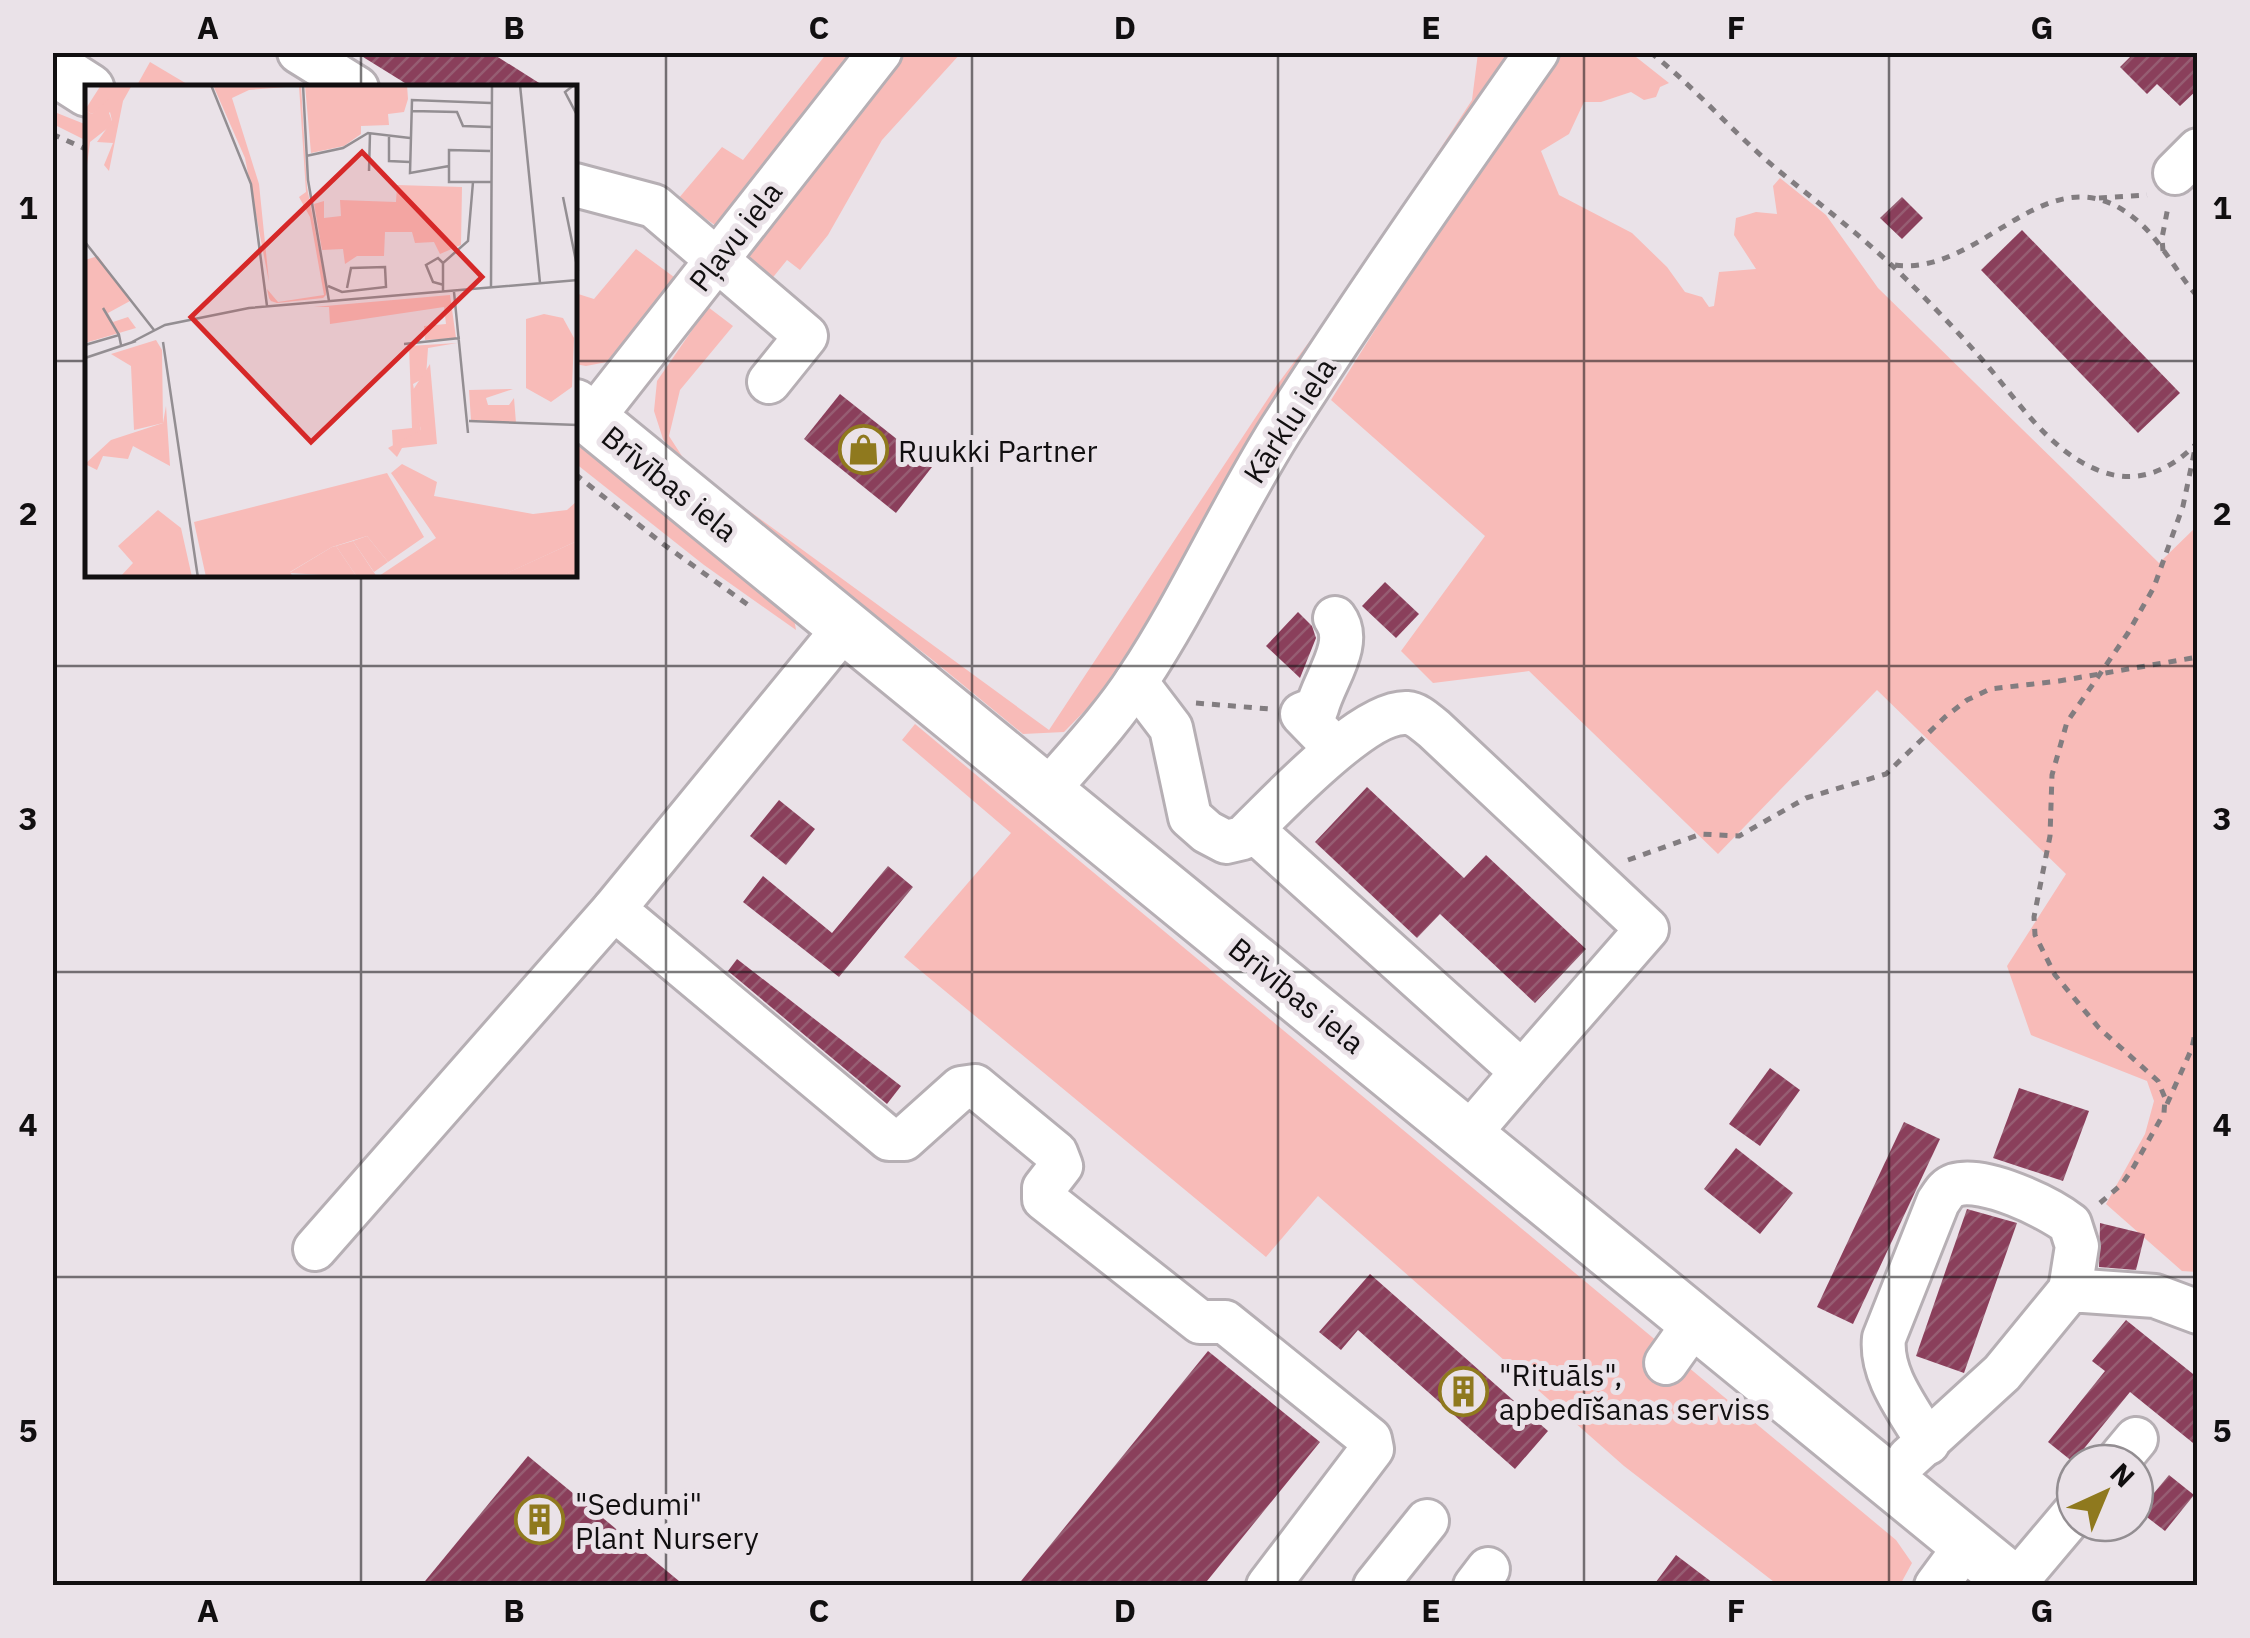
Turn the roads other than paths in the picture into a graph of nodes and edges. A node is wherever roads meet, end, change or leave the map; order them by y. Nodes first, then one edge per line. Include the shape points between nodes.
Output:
1 (299, 52) edge
2 (880, 52) edge
3 (1538, 52) edge
4 (352, 85) edge
5 (578, 186) edge
6 (717, 259) junction
7 (769, 382) dead end
8 (584, 413) edge
9 (1335, 618) dead end
10 (845, 626) junction
11 (1145, 692) junction
12 (1336, 749) junction
13 (1048, 791) junction
14 (1252, 829) junction
15 (614, 908) junction
16 (1522, 1072) junction
17 (1468, 1134) junction
18 (315, 1248) dead end
19 (2070, 1290) junction
20 (2198, 1312) edge
21 (1928, 1443) junction
22 (1886, 1478) junction
23 (1427, 1521) dead end
24 (2055, 1537) edge
25 (1967, 1544) junction
26 (1277, 1582) edge
27 (2017, 1584) edge
28 (1375, 1586) edge
29 (1936, 1586) edge

1 - 4 street
2 - 6 street, Pļavu iela
3 - 11 street, Kārklu iela via 1281,429
5 - 6 street via 654,206
6 - 7 street via 806,336
6 - 8 street, Pļavu iela
8 - 10 main road, Brīvības iela
9 - 12 street via 1343,631 1341,646 1317,708 1302,714
10 - 13 main road, Brīvības iela
10 - 15 street
11 - 13 street, Kārklu iela
11 - 14 street via 1171,728 1190,817 1226,842
12 - 14 street
12 - 16 street via 1378,723 1415,716 1646,929
13 - 17 main road, Brīvības iela
14 - 16 street
15 - 18 street
15 - 26 street via 889,1139 904,1139 961,1088 975,1086 1056,1152 1061,1166 1044,1188 1044,1200 1200,1322 1225,1322 1370,1439 1372,1449
16 - 17 street
17 - 22 main road, Brīvības iela via 1681,1342
19 - 20 street via 2155,1296
19 - 21 street via 2002,1373
19 - 21 street via 2077,1246 2072,1227 2039,1204 1992,1188 1960,1184 1943,1194 1883,1350 1889,1374
21 - 22 street
22 - 25 main road, Brīvības iela
23 - 28 street
24 - 27 street
25 - 27 main road, Brīvības iela
25 - 29 street

